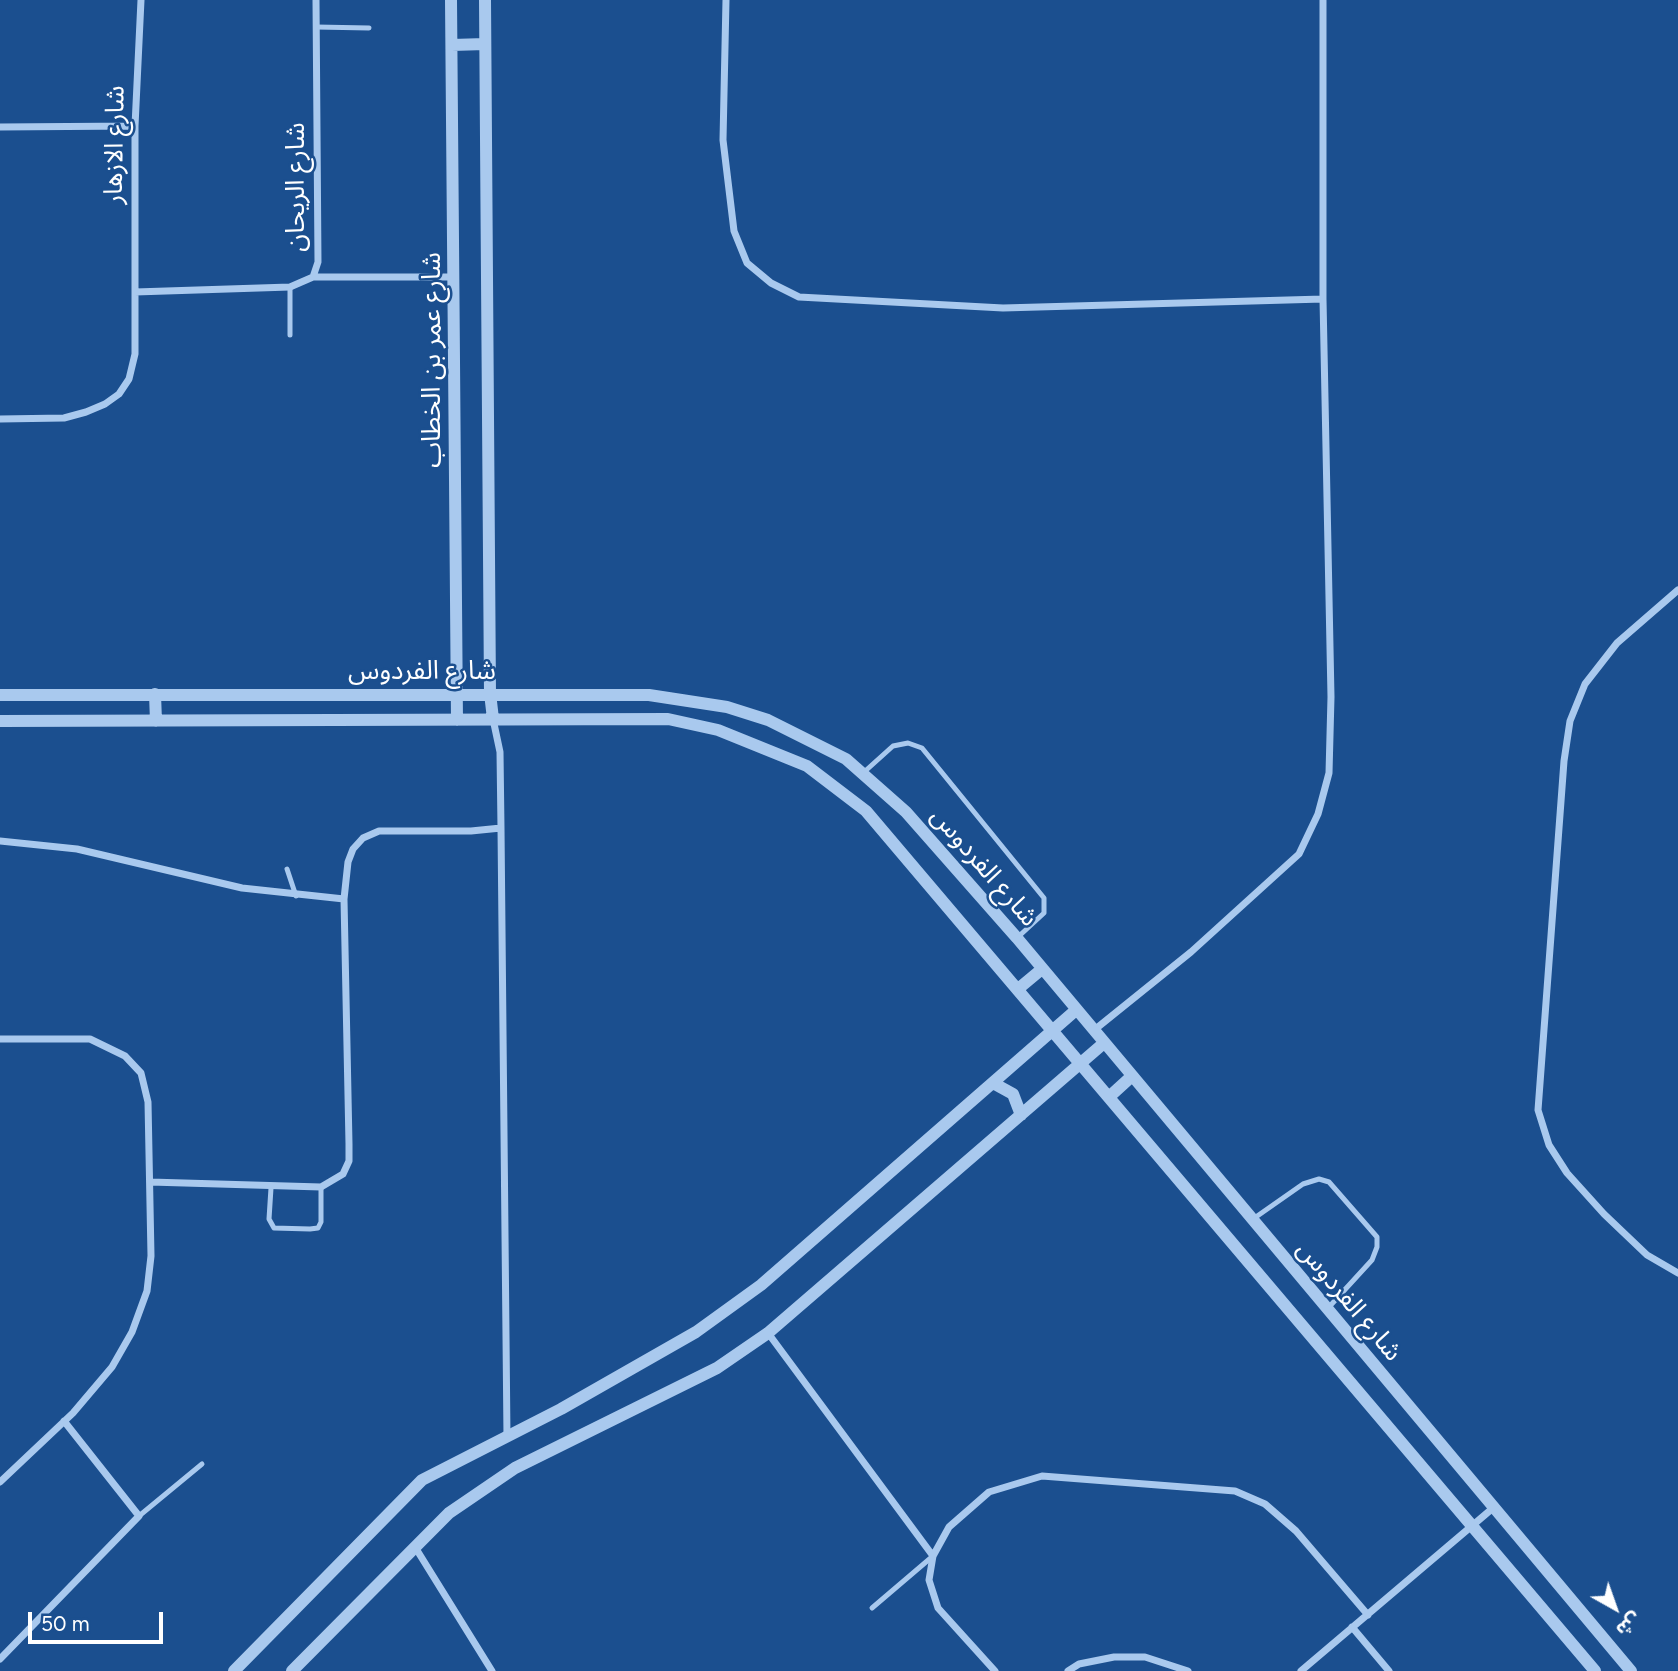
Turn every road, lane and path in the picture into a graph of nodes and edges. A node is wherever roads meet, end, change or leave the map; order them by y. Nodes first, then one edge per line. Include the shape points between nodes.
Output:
1 (141, 0) edge
2 (316, 0) edge
3 (451, 0) edge
4 (485, 0) edge
5 (726, 0) edge
6 (1323, 0) edge
7 (316, 27) junction
8 (369, 28) dead end
9 (485, 44) junction
10 (452, 45) junction
11 (135, 126) junction
12 (0, 127) edge
13 (313, 277) junction
14 (454, 278) junction
15 (290, 287) junction
16 (135, 292) junction
17 (1323, 299) junction
18 (290, 335) dead end
19 (0, 419) edge
20 (1678, 590) edge
21 (490, 693) junction
22 (457, 694) junction
23 (0, 695) edge
24 (155, 695) junction
25 (493, 719) junction
26 (457, 720) junction
27 (0, 721) edge
28 (156, 721) junction
29 (863, 773) junction
30 (502, 828) junction
31 (0, 841) edge
32 (287, 869) dead end
33 (296, 896) junction
34 (344, 899) junction
35 (1017, 938) junction
36 (1042, 969) junction
37 (1018, 989) junction
38 (1076, 1010) junction
39 (1053, 1031) junction
40 (1093, 1031) junction
41 (0, 1039) edge
42 (1104, 1043) junction
43 (1080, 1063) junction
44 (1132, 1076) junction
45 (993, 1083) junction
46 (1108, 1097) junction
47 (1021, 1115) junction
48 (150, 1182) junction
49 (321, 1187) junction
50 (271, 1188) junction
51 (1251, 1220) junction
52 (1678, 1273) edge
53 (1326, 1309) junction
54 (768, 1333) junction
55 (64, 1421) junction
56 (507, 1437) junction
57 (202, 1464) dead end
58 (0, 1482) edge
59 (1493, 1508) junction
60 (139, 1516) junction
61 (1472, 1526) junction
62 (414, 1546) junction
63 (933, 1556) junction
64 (872, 1608) dead end
65 (1368, 1615) junction
66 (1352, 1627) junction
67 (0, 1659) edge
68 (233, 1671) edge
69 (292, 1671) edge
70 (492, 1671) edge
71 (995, 1671) edge
72 (1068, 1671) edge
73 (1188, 1671) edge
74 (1301, 1671) edge
75 (1389, 1671) edge
76 (1595, 1671) edge
77 (1631, 1671) edge

1 - 11 street, شارع الازهار
2 - 7 street, شارع الريحان
3 - 10 street, شارع عمر بن الخطاب
4 - 9 street, شارع عمر بن الخطاب
5 - 17 street via 723,140 734,231 747,263 771,283 799,297 1003,308
6 - 17 street
7 - 8 lane
7 - 13 street, شارع الريحان via 318,262
9 - 10 street
9 - 21 street, شارع عمر بن الخطاب
10 - 14 street, شارع عمر بن الخطاب
11 - 12 street
11 - 16 street, شارع الازهار
13 - 14 street
13 - 15 street, شارع الريحان
14 - 22 street, شارع عمر بن الخطاب
15 - 16 street, شارع الريحان
15 - 18 lane
16 - 19 street, شارع الازهار via 135,354 119,394 105,404 64,418
17 - 40 street via 1331,697 1329,773 1318,814 1299,854 1269,883
20 - 52 street via 1617,643 1585,684 1570,721 1538,1110 1549,1145 1567,1173 1647,1255
21 - 22 street, شارع الفردوس
21 - 25 street, شارع عمر بن الخطاب
21 - 29 street, شارع الفردوس via 649,695 727,707 803,735
22 - 24 street, شارع الفردوس
22 - 26 street, شارع عمر بن الخطاب
23 - 24 street, شارع الفردوس
24 - 28 street
25 - 26 street, شارع الفردوس
25 - 30 street via 500,752
25 - 37 street, شارع الفردوس via 668,719 718,730 807,766 866,811
26 - 28 street, شارع الفردوس
27 - 28 street, شارع الفردوس
29 - 35 street, شارع الفردوس via 906,812
29 - 35 lane via 894,746 908,743 922,748 1045,898 1044,913
30 - 34 street via 379,831 363,838 348,862
30 - 56 street
31 - 33 street via 77,849 202,880
32 - 33 lane
33 - 34 street
34 - 49 street via 349,1161 334,1182
35 - 36 street, شارع الفردوس
36 - 37 street
36 - 38 street, شارع الفردوس
37 - 39 street, شارع الفردوس
38 - 39 street
38 - 40 street, شارع الفردوس
39 - 43 street, شارع الفردوس
39 - 45 street
40 - 42 street, شارع الفردوس
41 - 48 street via 90,1039 125,1056 141,1073 148,1102
42 - 43 street
42 - 44 street, شارع الفردوس
43 - 46 street, شارع الفردوس
43 - 47 street
44 - 46 street
44 - 51 street, شارع الفردوس
45 - 47 street via 1013,1094
45 - 56 street via 761,1285 696,1332
46 - 61 street, شارع الفردوس
47 - 54 street
48 - 50 street
48 - 55 street via 147,1291 132,1332 112,1367
49 - 50 street
49 - 50 lane via 321,1222 310,1229 274,1228 269,1219
51 - 53 street, شارع الفردوس
51 - 53 lane via 1303,1184 1319,1179 1329,1182 1377,1237 1372,1260
53 - 59 street, شارع الفردوس
54 - 62 street via 717,1368 515,1468 449,1513
54 - 63 street
55 - 58 street
55 - 60 street
56 - 68 street via 422,1480
57 - 60 lane
59 - 61 street
59 - 77 street, شارع الفردوس
60 - 67 street
61 - 65 street
61 - 76 street, شارع الفردوس
62 - 69 street
62 - 70 street
63 - 64 lane
63 - 65 street via 949,1527 989,1492 1041,1476 1235,1491 1265,1504 1296,1531
63 - 71 street via 929,1580 938,1608
65 - 66 street
66 - 74 street
66 - 75 street
72 - 73 street via 1079,1664 1134,1657 1165,1661

